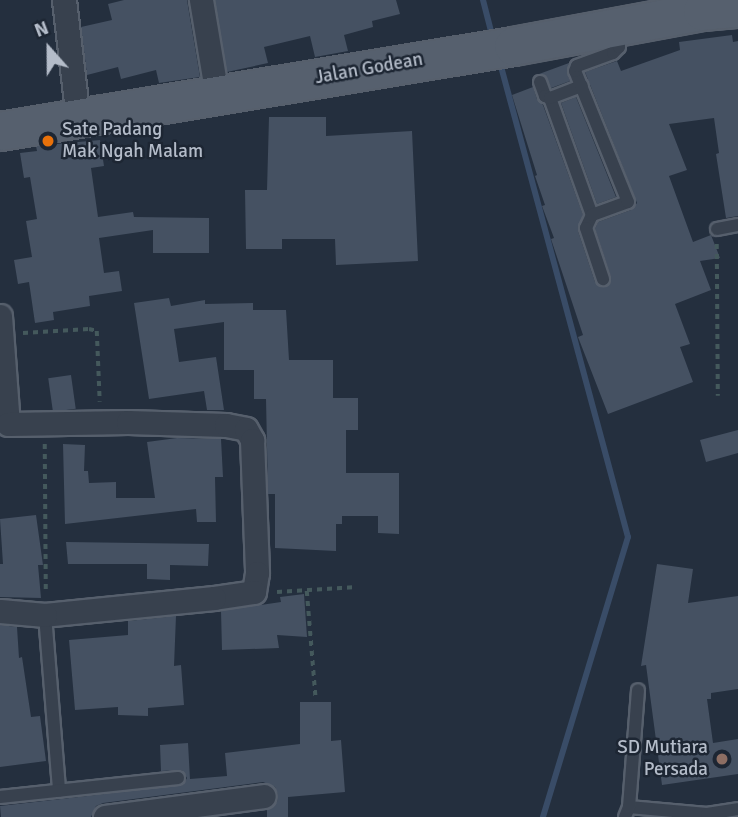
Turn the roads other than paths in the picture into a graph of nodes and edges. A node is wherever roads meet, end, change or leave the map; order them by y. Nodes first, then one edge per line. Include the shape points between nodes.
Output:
1 (64, 0) edge
2 (201, 0) edge
3 (691, 6) edge
4 (738, 8) edge
5 (619, 26) junction
6 (540, 82) dead end
7 (582, 86) junction
8 (217, 96) junction
9 (550, 98) junction
10 (78, 120) junction
11 (0, 131) edge
12 (592, 215) junction
13 (738, 225) edge
14 (717, 229) road end
15 (603, 279) dead end
16 (1, 325) edge
17 (4, 426) edge
18 (0, 611) edge
19 (46, 615) junction
20 (638, 690) dead end
21 (178, 778) dead end
22 (59, 790) junction
23 (264, 796) dead end
24 (0, 797) edge
25 (738, 809) edge
26 (627, 812) edge
27 (105, 817) edge

1 - 10 street
2 - 8 street
3 - 4 main road, Jalan Godean
3 - 5 main road, Jalan Godean
5 - 7 lane via 619,47 613,53 577,66
5 - 8 main road, Jalan Godean
6 - 9 lane
7 - 9 lane
7 - 12 lane via 628,202
8 - 10 main road, Jalan Godean
9 - 12 lane
10 - 11 main road, Jalan Godean
12 - 15 lane via 586,228
13 - 14 lane
16 - 17 street
17 - 19 street via 100,422 226,425 246,429 252,440 254,592
18 - 19 street
19 - 22 lane
20 - 26 lane
21 - 22 lane
22 - 24 lane
23 - 27 street
25 - 26 lane via 707,814

